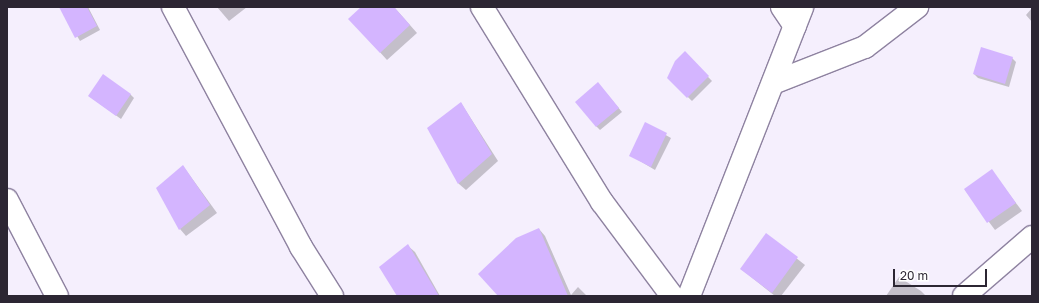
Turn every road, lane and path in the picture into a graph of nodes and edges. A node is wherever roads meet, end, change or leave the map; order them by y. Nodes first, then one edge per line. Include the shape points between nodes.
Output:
1 (173, 7) edge
2 (482, 7) edge
3 (782, 7) edge
4 (917, 7) edge
5 (799, 17) edge
6 (773, 83) junction
7 (7, 200) edge
8 (1032, 237) edge
9 (57, 296) edge
10 (332, 296) edge
11 (672, 296) edge
12 (690, 296) edge
13 (964, 296) edge

1 - 10 street via 301,247
2 - 11 street via 602,202
3 - 5 street
4 - 6 street via 865,47
5 - 6 street
6 - 12 street
7 - 9 street
8 - 13 street

